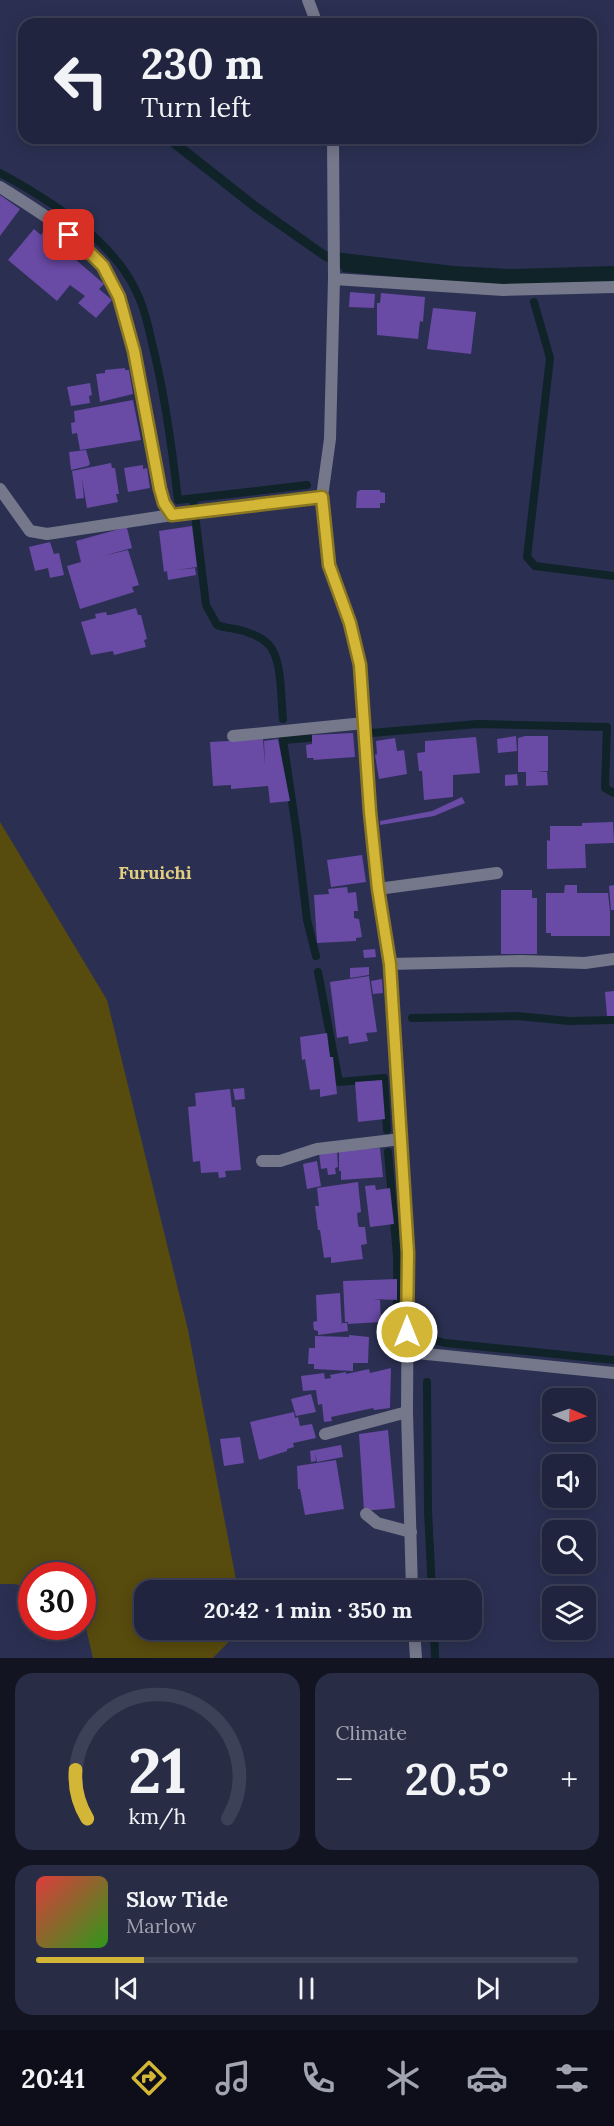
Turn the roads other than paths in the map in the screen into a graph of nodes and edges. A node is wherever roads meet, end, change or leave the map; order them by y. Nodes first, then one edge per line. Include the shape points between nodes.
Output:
1 (308, 0) edge
2 (316, 18) edge
3 (333, 144) edge
4 (0, 187) edge
5 (334, 279) junction
6 (614, 287) edge
7 (0, 489) edge
8 (322, 497) junction
9 (172, 515) junction
10 (364, 723) junction
11 (234, 736) dead end
12 (497, 873) dead end
13 (378, 889) junction
14 (614, 959) edge
15 (390, 964) junction
16 (401, 1139) junction
17 (262, 1161) dead end
18 (407, 1352) junction
19 (614, 1373) edge
20 (407, 1412) junction
21 (325, 1434) dead end
22 (366, 1514) dead end
23 (411, 1532) junction
24 (412, 1580) edge
25 (415, 1640) edge
26 (416, 1658) edge

1 - 2 street
3 - 5 street
4 - 9 street via 80,243 103,266 127,323 160,489
5 - 6 street via 502,290
5 - 8 street via 330,438
7 - 9 street via 30,531 47,534
8 - 9 street
8 - 10 street via 329,565 360,665
10 - 11 street
10 - 13 street
12 - 13 street
13 - 15 street
14 - 15 street via 585,963
15 - 16 street
16 - 17 street via 317,1149 280,1161
16 - 18 street via 408,1253
18 - 19 street
18 - 20 street
20 - 21 street
20 - 23 street
22 - 23 street via 377,1523
23 - 24 street
25 - 26 street

